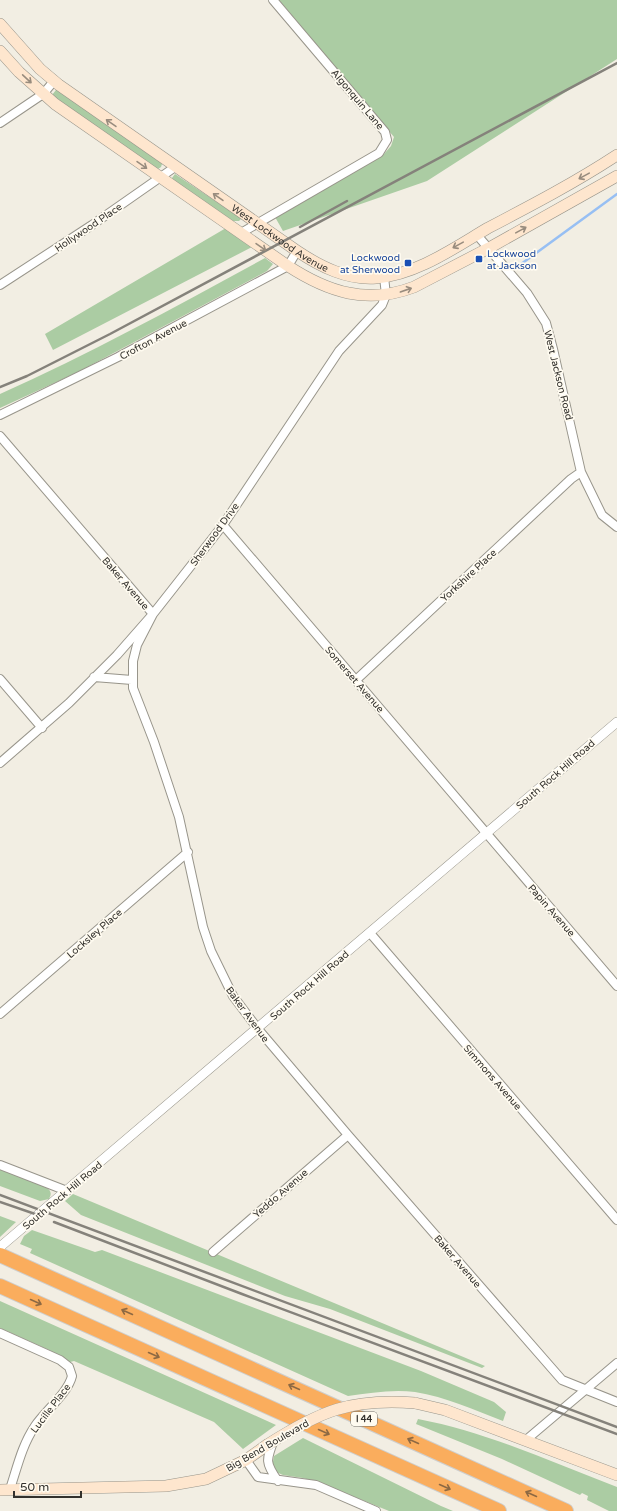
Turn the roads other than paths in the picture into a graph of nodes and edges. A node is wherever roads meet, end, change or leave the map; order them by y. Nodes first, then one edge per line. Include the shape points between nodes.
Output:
1 (273, 0) edge
2 (0, 24) edge
3 (0, 51) edge
4 (54, 81) junction
5 (43, 94) junction
6 (0, 122) edge
7 (617, 155) edge
8 (175, 167) junction
9 (617, 176) edge
10 (160, 178) junction
11 (256, 223) junction
12 (241, 233) junction
13 (477, 235) junction
14 (489, 248) junction
15 (297, 251) junction
16 (288, 266) junction
17 (384, 277) junction
18 (0, 285) edge
19 (386, 295) junction
20 (0, 415) edge
21 (0, 436) edge
22 (581, 472) junction
23 (222, 525) junction
24 (617, 527) edge
25 (153, 614) junction
26 (94, 677) junction
27 (0, 679) edge
28 (132, 680) junction
29 (356, 680) junction
30 (617, 722) edge
31 (42, 728) junction
32 (0, 763) edge
33 (486, 834) junction
34 (188, 852) junction
35 (370, 933) junction
36 (617, 986) edge
37 (0, 1014) edge
38 (258, 1029) junction
39 (348, 1135) junction
40 (0, 1165) edge
41 (67, 1191) junction
42 (617, 1220) edge
43 (0, 1247) edge
44 (212, 1252) dead end
45 (0, 1255) edge
46 (0, 1286) edge
47 (0, 1333) edge
48 (617, 1363) edge
49 (586, 1390) junction
50 (617, 1402) edge
51 (526, 1440) junction
52 (271, 1442) junction
53 (246, 1460) junction
54 (617, 1475) edge
55 (278, 1481) junction
56 (5, 1490) edge
57 (376, 1511) edge
58 (499, 1511) edge
59 (566, 1511) edge

1 - 11 street, Algonquin Lane via 385,132 387,140 378,153
2 - 4 main road, West Lockwood Avenue
3 -> 5 main road, West Lockwood Avenue
4 - 5 street
8 -> 4 main road, West Lockwood Avenue
5 - 6 street
5 -> 10 main road, West Lockwood Avenue
7 -> 13 main road, West Lockwood Avenue via 590,173
8 - 10 street, Hollywood Place
11 -> 8 main road, West Lockwood Avenue
14 -> 9 main road, West Lockwood Avenue
10 - 12 main road, West Lockwood Avenue
10 - 18 street, Hollywood Place
11 - 12 street, Algonquin Lane
11 - 15 main road, West Lockwood Avenue
12 -> 16 main road, West Lockwood Avenue
13 - 14 street, West Jackson Road
13 -> 17 main road, West Lockwood Avenue via 406,272
19 -> 14 main road, West Lockwood Avenue via 402,292 431,280
14 - 22 street, West Jackson Road via 527,293 546,323
15 - 16 street
15 - 17 main road, West Lockwood Avenue via 316,263 342,274 358,278
16 - 19 main road, West Lockwood Avenue via 323,286 340,292
16 - 20 street, Crofton Avenue via 118,357
17 - 19 street
19 - 23 street, Sherwood Drive via 376,313 339,351
21 - 25 street, Baker Avenue
22 - 24 street, West Jackson Road via 602,514
22 - 29 street, Yorkshire Place
23 - 25 street, Sherwood Drive
23 - 29 street, Somerset Avenue
25 - 26 street, Sherwood Drive
25 - 28 street, Baker Avenue via 137,644
26 - 28 street
26 - 31 street, Sherwood Drive
27 - 31 street
28 - 34 street, Baker Avenue via 138,705 170,788
29 - 33 street, Somerset Avenue
30 - 33 street, South Rock Hill Road
31 - 32 street, Sherwood Drive
33 - 35 street, South Rock Hill Road
33 - 36 street, Papin Avenue
34 - 37 street, Locksley Place
34 - 38 street, Baker Avenue via 211,951 233,996
35 - 38 street, South Rock Hill Road
35 - 42 street, Simmons Avenue
38 - 39 street, Baker Avenue
38 - 41 street, South Rock Hill Road
39 - 44 street, Yeddo Avenue
39 - 49 street, Baker Avenue via 562,1380
40 - 41 street
41 - 43 street, South Rock Hill Road
59 -> 45 highway, I 44
46 -> 58 highway
47 - 56 street, Lucille Place via 60,1360 71,1371 71,1381 38,1421 27,1439
48 - 49 street
49 - 50 street, Baker Avenue
49 - 51 street
51 - 52 main road, Big Bend Boulevard, bridge via 446,1410 415,1403 387,1401 353,1405 326,1412
51 - 54 main road, Big Bend Boulevard
52 - 53 main road, Big Bend Boulevard
52 - 55 street via 267,1463
53 - 55 street via 258,1477
53 - 56 main road, Big Bend Boulevard via 206,1479 166,1486
55 - 57 street via 316,1486

